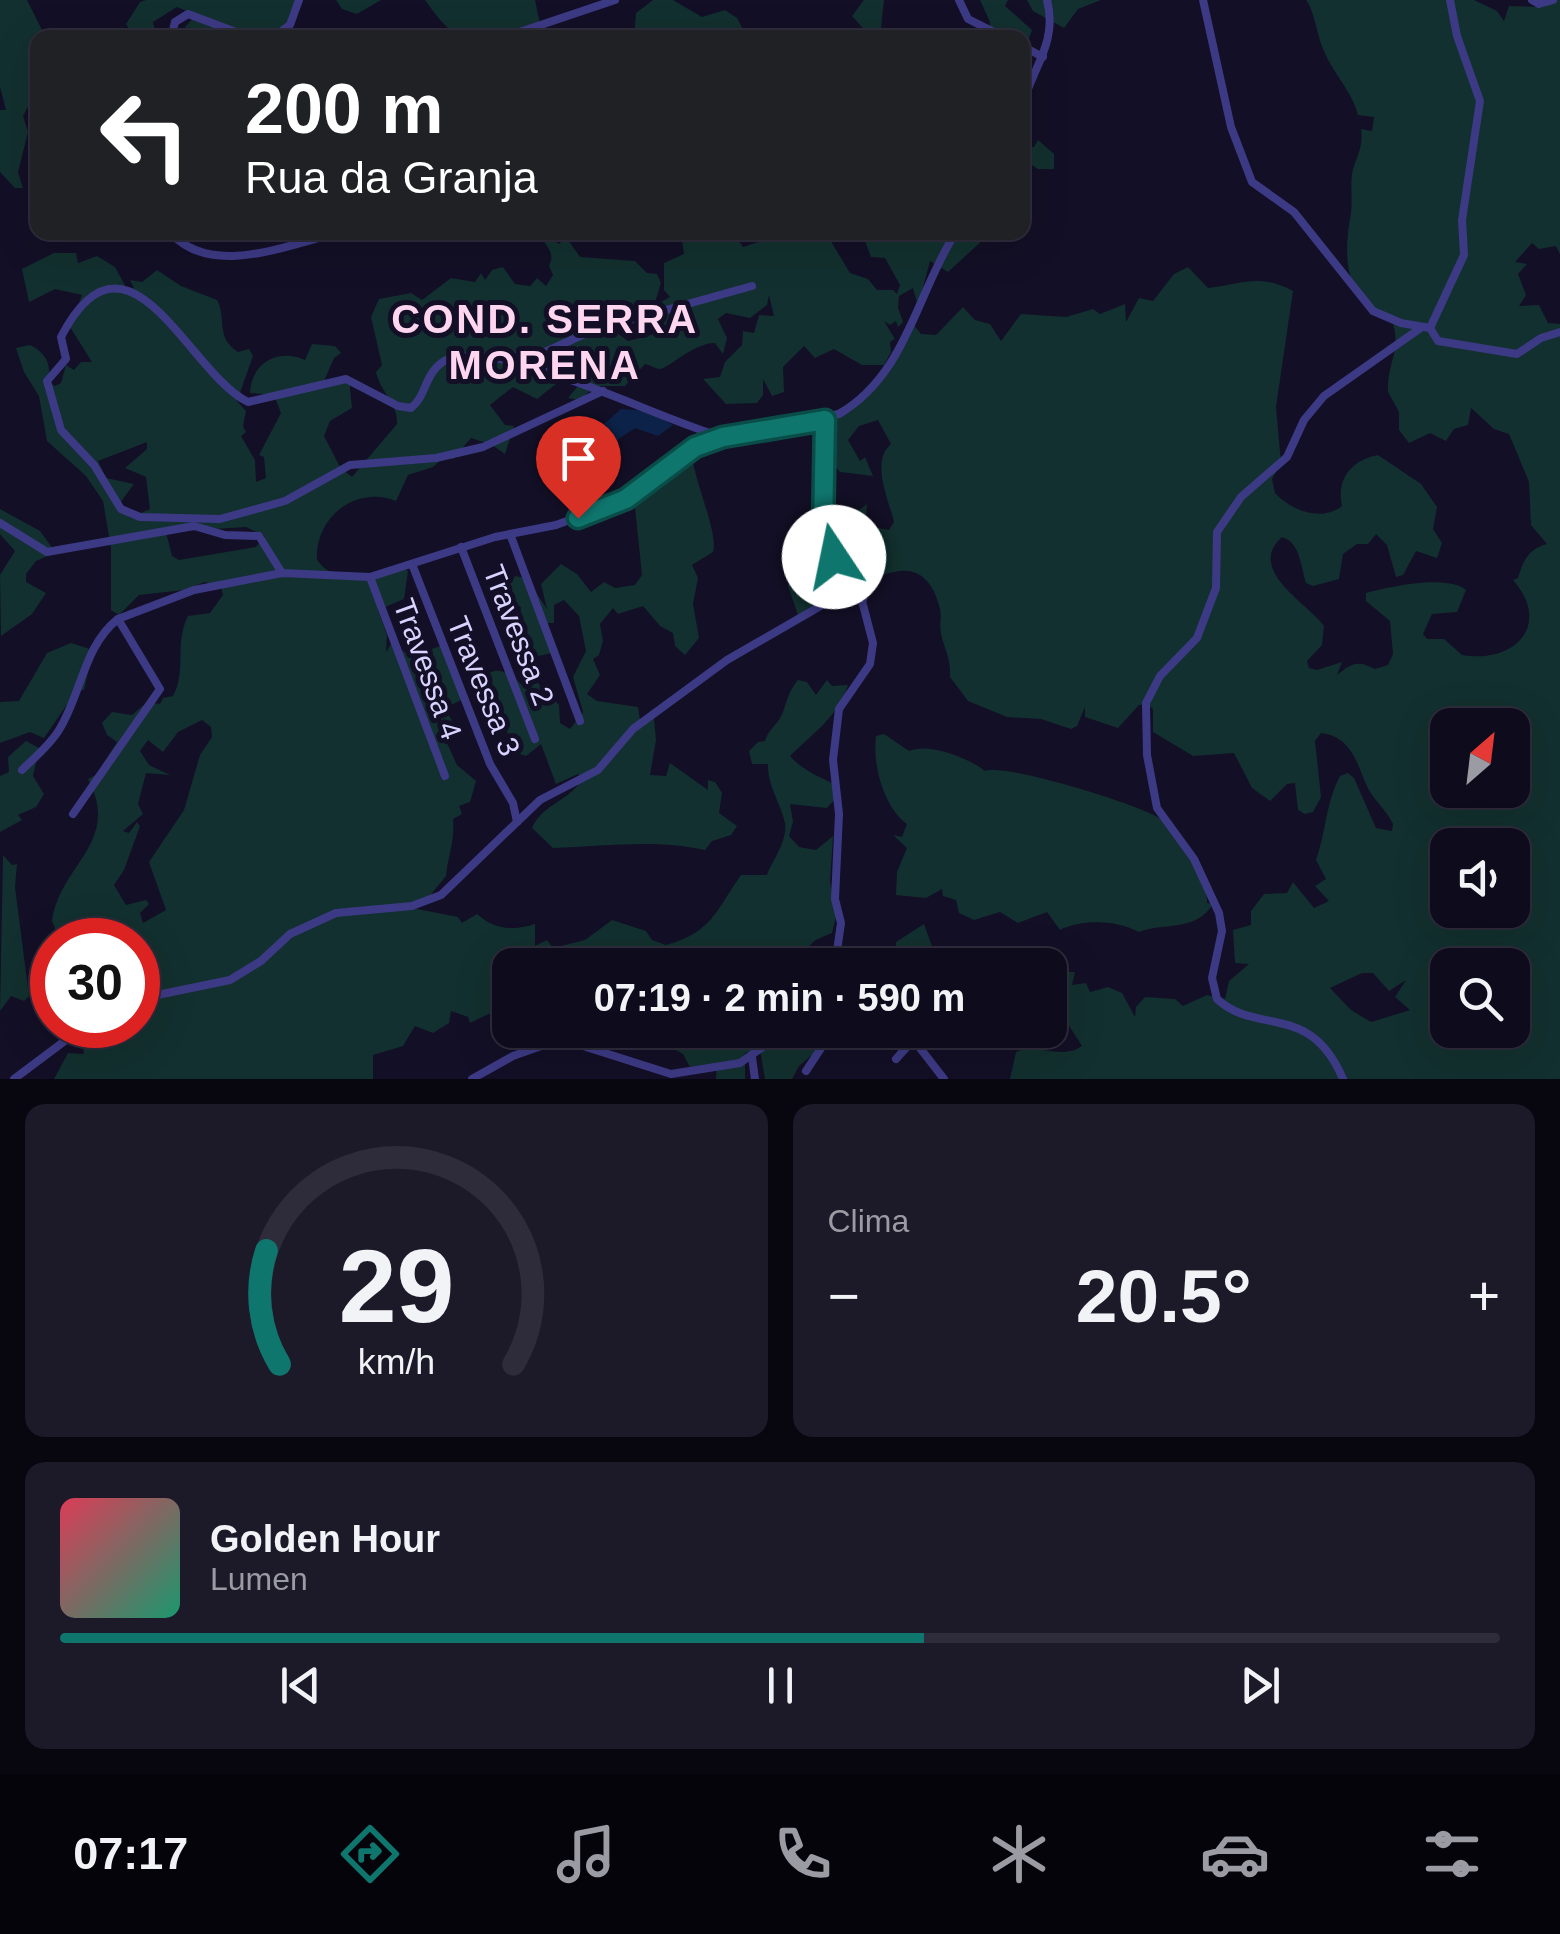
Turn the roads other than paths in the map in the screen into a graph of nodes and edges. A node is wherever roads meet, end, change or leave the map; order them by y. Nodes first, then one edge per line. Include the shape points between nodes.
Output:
1 (299, 0) edge
2 (614, 0) edge
3 (959, 0) edge
4 (1046, 0) edge
5 (1203, 0) edge
6 (1462, 0) edge
7 (1532, 0) edge
8 (1553, 0) edge
9 (1450, 2) edge
10 (175, 30) edge
11 (233, 30) edge
12 (283, 30) edge
13 (526, 30) edge
14 (981, 30) edge
15 (1030, 50) edge
16 (1043, 57) junction
17 (1030, 87) edge
18 (180, 240) edge
19 (302, 240) edge
20 (951, 240) edge
21 (752, 286) dead end
22 (1426, 327) junction
23 (1560, 332) edge
24 (492, 357) junction
25 (603, 391) junction
26 (825, 420) junction
27 (723, 437) junction
28 (0, 523) edge
29 (510, 534) junction
30 (461, 548) junction
31 (412, 564) junction
32 (282, 573) junction
33 (370, 577) junction
34 (863, 600) junction
35 (118, 619) junction
36 (580, 721) dead end
37 (536, 740) dead end
38 (22, 770) dead end
39 (445, 776) dead end
40 (73, 814) dead end
41 (517, 822) junction
42 (837, 948) edge
43 (160, 994) edge
44 (55, 1048) edge
45 (764, 1048) edge
46 (821, 1048) edge
47 (906, 1048) edge
48 (921, 1048) edge
49 (752, 1057) junction
50 (896, 1059) dead end
51 (653, 1070) junction
52 (806, 1071) dead end
53 (14, 1079) edge
54 (472, 1079) edge
55 (645, 1079) edge
56 (755, 1079) edge
57 (944, 1079) edge
58 (1343, 1079) edge

1 - 12 street
2 - 13 street
3 - 14 street
4 - 16 street via 1052,20
5 - 22 street via 1231,127 1252,182 1294,212 1373,311
6 - 9 street
7 - 8 street
9 - 22 street via 1480,100 1462,220 1464,255
10 - 11 street via 180,18 196,14
15 - 16 street
16 - 17 street
18 - 19 street via 196,252 222,256
20 - 26 street via 881,378 858,403
21 - 24 street via 591,331 543,353
22 - 23 street via 1448,344 1516,354
22 - 58 street via 1324,396 1284,461 1240,496 1218,532 1216,588 1197,638 1160,676 1145,707 1157,808 1194,859 1219,913 1212,978 1217,999 1306,1032
24 - 25 street
24 - 25 street via 462,355 437,366 411,408 346,379 248,402 148,301 128,290 102,292 62,333 66,359 47,381 60,430 94,465 121,508 140,517 220,518 261,509 350,465 436,458 482,446
25 - 27 street
26 - 27 street
26 - 34 street via 825,547 856,578
27 - 29 street via 684,452 626,499
28 - 32 street via 47,552 194,526 260,536
29 - 30 street
29 - 36 street
30 - 31 street
30 - 37 street, Travessa 2
31 - 33 street
31 - 41 street, Travessa 3
32 - 33 street
32 - 35 street via 194,590
33 - 39 street, Travessa 4
34 - 41 street via 824,604 727,660 634,729 598,770 547,794
34 - 42 street via 873,643 870,664 839,709 833,760
35 - 38 street via 90,657 61,727
35 - 40 street via 160,689
41 - 43 street via 431,900 336,913 290,934 230,980
44 - 53 street
45 - 49 street
46 - 52 street
47 - 50 street
48 - 57 street
49 - 51 street via 671,1074
49 - 56 street
51 - 54 street via 561,1040
51 - 55 street

